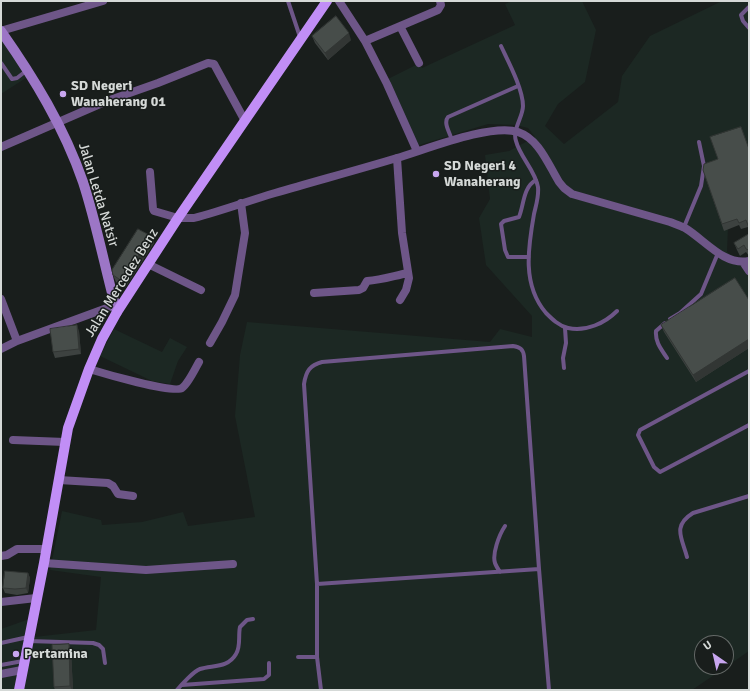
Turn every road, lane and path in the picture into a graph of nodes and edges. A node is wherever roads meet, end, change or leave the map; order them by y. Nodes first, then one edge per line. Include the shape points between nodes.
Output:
1 (103, 1) edge
2 (288, 1) edge
3 (327, 1) edge
4 (339, 1) edge
5 (440, 1) edge
6 (749, 7) edge
7 (400, 26) junction
8 (749, 28) edge
9 (1, 31) edge
10 (301, 40) junction
11 (365, 41) junction
12 (501, 46) dead end
13 (1, 63) edge
14 (418, 63) dead end
15 (28, 70) junction
16 (518, 86) junction
17 (245, 121) junction
18 (58, 123) junction
19 (516, 131) junction
20 (452, 140) junction
21 (700, 142) dead end
22 (1, 147) edge
23 (417, 152) junction
24 (396, 158) junction
25 (150, 172) dead end
26 (536, 180) junction
27 (241, 203) junction
28 (178, 218) junction
29 (684, 228) junction
30 (718, 253) junction
31 (529, 257) junction
32 (746, 261) edge
33 (148, 264) junction
34 (749, 271) edge
35 (408, 273) junction
36 (201, 290) dead end
37 (314, 293) dead end
38 (1, 299) edge
39 (400, 300) dead end
40 (116, 308) junction
41 (617, 311) dead end
42 (565, 328) junction
43 (17, 341) junction
44 (210, 343) dead end
45 (1, 348) edge
46 (667, 358) dead end
47 (199, 362) dead end
48 (564, 368) dead end
49 (89, 369) junction
50 (749, 371) edge
51 (749, 425) edge
52 (13, 440) dead end
53 (65, 442) junction
54 (59, 480) junction
55 (133, 496) dead end
56 (749, 496) edge
57 (505, 526) dead end
58 (46, 549) junction
59 (1, 556) edge
60 (687, 557) dead end
61 (44, 563) junction
62 (233, 564) dead end
63 (539, 569) junction
64 (500, 572) junction
65 (317, 584) junction
66 (36, 598) junction
67 (1, 602) edge
68 (253, 619) dead end
69 (28, 639) junction
70 (1, 643) edge
71 (298, 657) dead end
72 (317, 657) junction
73 (105, 663) dead end
74 (269, 663) dead end
75 (1, 665) edge
76 (23, 666) junction
77 (1, 674) edge
78 (182, 685) junction
79 (18, 690) edge
80 (177, 690) edge
81 (320, 690) edge
82 (549, 690) edge

1 - 9 street
2 - 10 lane
3 - 10 main road, Jalan Mercedez Benz
4 - 11 street
5 - 7 street via 441,7 438,10
6 - 8 lane via 741,15
7 - 11 street
7 - 14 street
9 - 15 street, Jalan Letda Natsir
10 - 17 main road, Jalan Mercedez Benz
11 - 23 street
12 - 16 lane
13 - 15 lane via 12,79
15 - 18 street, Jalan Letda Natsir
16 - 19 lane via 523,106
16 - 20 lane via 448,117 446,123
17 - 18 street via 211,62 107,101
17 - 28 main road, Jalan Mercedez Benz
18 - 22 street
18 - 40 street, Jalan Letda Natsir via 75,160 89,202
19 - 20 street via 498,130
19 - 26 lane via 516,142
19 - 29 street via 533,140 559,182 572,194
20 - 23 street
21 - 29 lane via 704,166 701,186
23 - 24 street
24 - 27 street
24 - 35 street
25 - 28 street via 154,210
26 - 31 lane via 538,200
26 - 31 lane via 528,188 519,217 501,224 508,256
27 - 28 street via 194,218
27 - 44 street via 245,233 235,295
28 - 33 main road, Jalan Mercedez Benz
29 - 30 street
30 - 32 street
30 - 46 lane via 701,294 656,331 657,341
31 - 42 lane via 530,281 535,297 552,319
32 - 34 street
33 - 36 street
33 - 40 main road, Jalan Mercedez Benz
35 - 37 street via 367,281 359,290
35 - 39 street via 409,281
38 - 43 street
40 - 43 street
40 - 49 main road, Jalan Mercedez Benz
41 - 42 lane via 600,324 579,329
42 - 48 lane
43 - 45 street
47 - 49 street via 180,390 140,383
49 - 53 main road, Jalan Mercedez Benz
50 - 51 lane via 640,430 638,435 651,462 660,472
52 - 53 street
53 - 54 main road, Jalan Mercedez Benz
54 - 55 street via 108,483 118,494
54 - 58 main road, Jalan Mercedez Benz
56 - 60 lane via 693,513 681,522 679,529
57 - 64 lane via 498,538 495,557 495,564
58 - 59 street via 17,549
58 - 61 main road, Jalan Mercedez Benz
61 - 62 street via 146,570
61 - 66 main road, Jalan Mercedez Benz
63 - 64 lane
63 - 65 lane via 524,356 522,349 513,346 322,362 314,364 306,372 304,384
63 - 82 lane
64 - 65 lane
65 - 72 lane
66 - 67 street
66 - 69 main road, Jalan Mercedez Benz
68 - 78 lane via 240,627 239,646 231,661 198,669
69 - 70 lane
69 - 73 lane via 99,644 103,649
69 - 76 main road, Jalan Mercedez Benz
71 - 72 lane
72 - 81 lane
74 - 78 lane via 269,675 264,679
75 - 76 lane
76 - 77 street
76 - 79 main road, Jalan Mercedez Benz
78 - 80 lane

